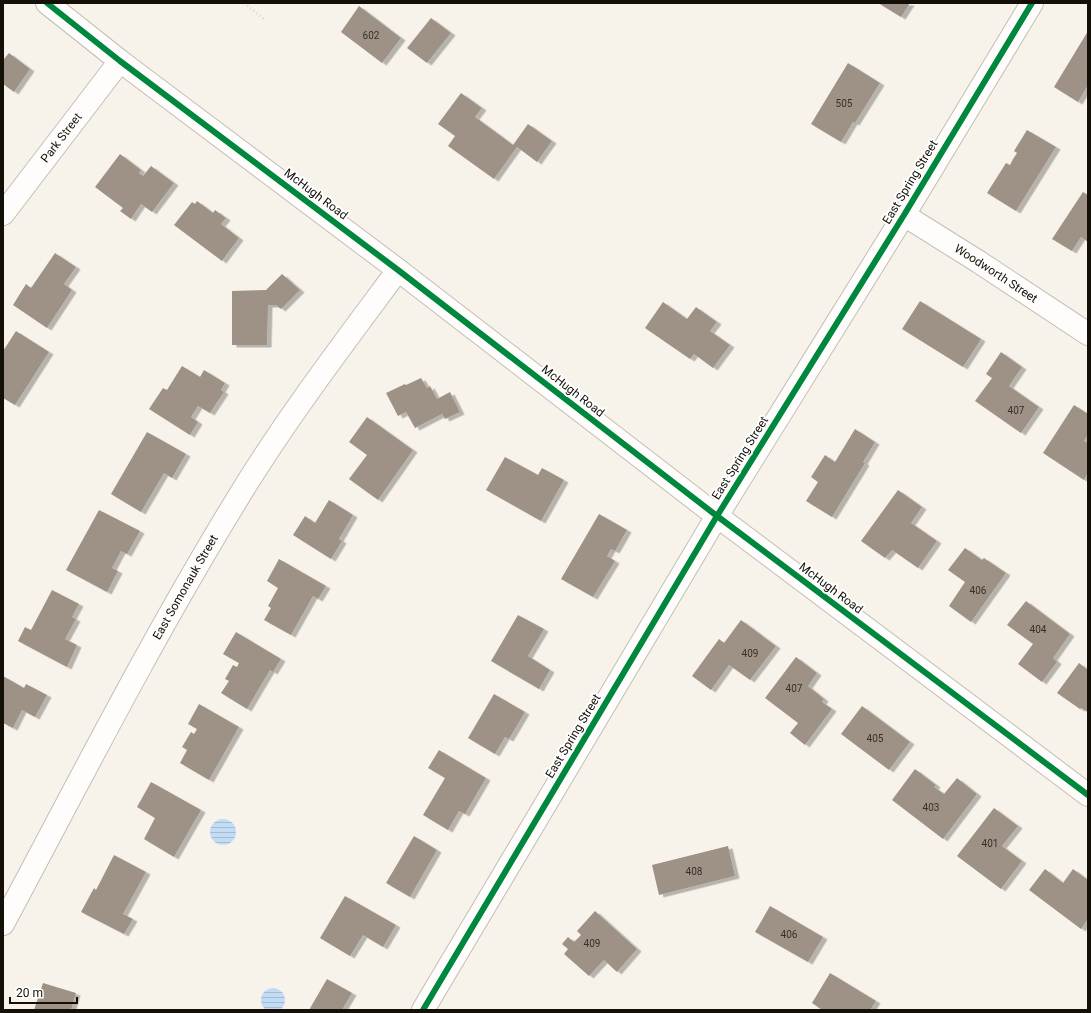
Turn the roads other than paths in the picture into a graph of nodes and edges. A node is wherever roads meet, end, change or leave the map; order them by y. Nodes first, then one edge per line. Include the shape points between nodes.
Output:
1 (47, 3) edge
2 (1032, 3) edge
3 (120, 61) junction
4 (3, 214) edge
5 (904, 214) junction
6 (398, 270) junction
7 (1088, 334) edge
8 (717, 516) junction
9 (1088, 795) edge
10 (3, 924) edge
11 (423, 1010) edge

1 - 3 street, McHugh Road
2 - 5 street, East Spring Street
3 - 4 street, Park Street
3 - 6 street, McHugh Road
5 - 7 street, Woodworth Street
5 - 8 street, East Spring Street
6 - 8 street, McHugh Road
6 - 10 street, East Somonauk Street via 306,394 234,504 167,619
8 - 9 street, McHugh Road
8 - 11 street, East Spring Street

